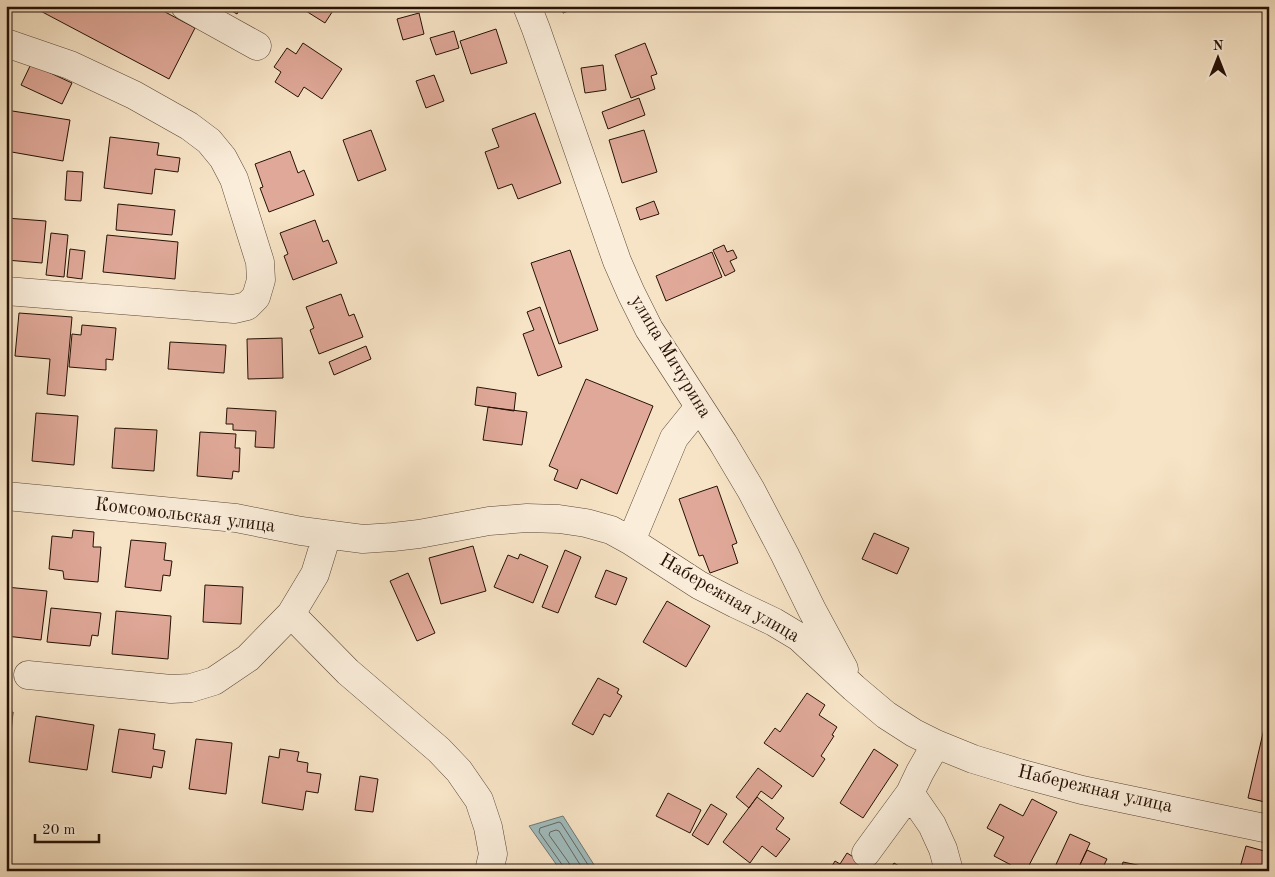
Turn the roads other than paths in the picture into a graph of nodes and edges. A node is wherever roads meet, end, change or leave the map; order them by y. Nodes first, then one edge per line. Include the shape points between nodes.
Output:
1 (527, 6) edge
2 (192, 8) edge
3 (6, 43) edge
4 (257, 46) dead end
5 (6, 291) edge
6 (699, 408) junction
7 (6, 496) edge
8 (327, 535) junction
9 (364, 539) joint
10 (631, 541) junction
11 (291, 614) junction
12 (28, 675) dead end
13 (854, 688) junction
14 (936, 744) junction
15 (910, 793) junction
16 (1269, 828) edge
17 (866, 853) dead end
18 (489, 871) edge
19 (949, 871) edge

1 - 6 street, улица Мичурина via 617,261 649,329
2 - 4 street
3 - 5 street via 70,66 134,95 190,126 209,141 234,179 260,262 261,280 256,297 247,306 234,309
6 - 10 street via 674,438
6 - 13 street, улица Мичурина via 751,490
7 - 8 street, Комсомольская улица via 236,518
8 - 9 street, Комсомольская улица
8 - 11 street via 315,574
9 - 10 street, Набережная улица via 527,518 586,523 611,530
10 - 13 street, Набережная улица via 699,585 799,637
11 - 12 street via 248,658 214,681 191,688 171,689
11 - 18 street via 348,672 459,771 479,800 488,826 492,854
13 - 14 street, Набережная улица via 886,714
14 - 15 street
14 - 16 street, Набережная улица via 991,765 1082,790
15 - 17 street
15 - 19 street via 932,825

